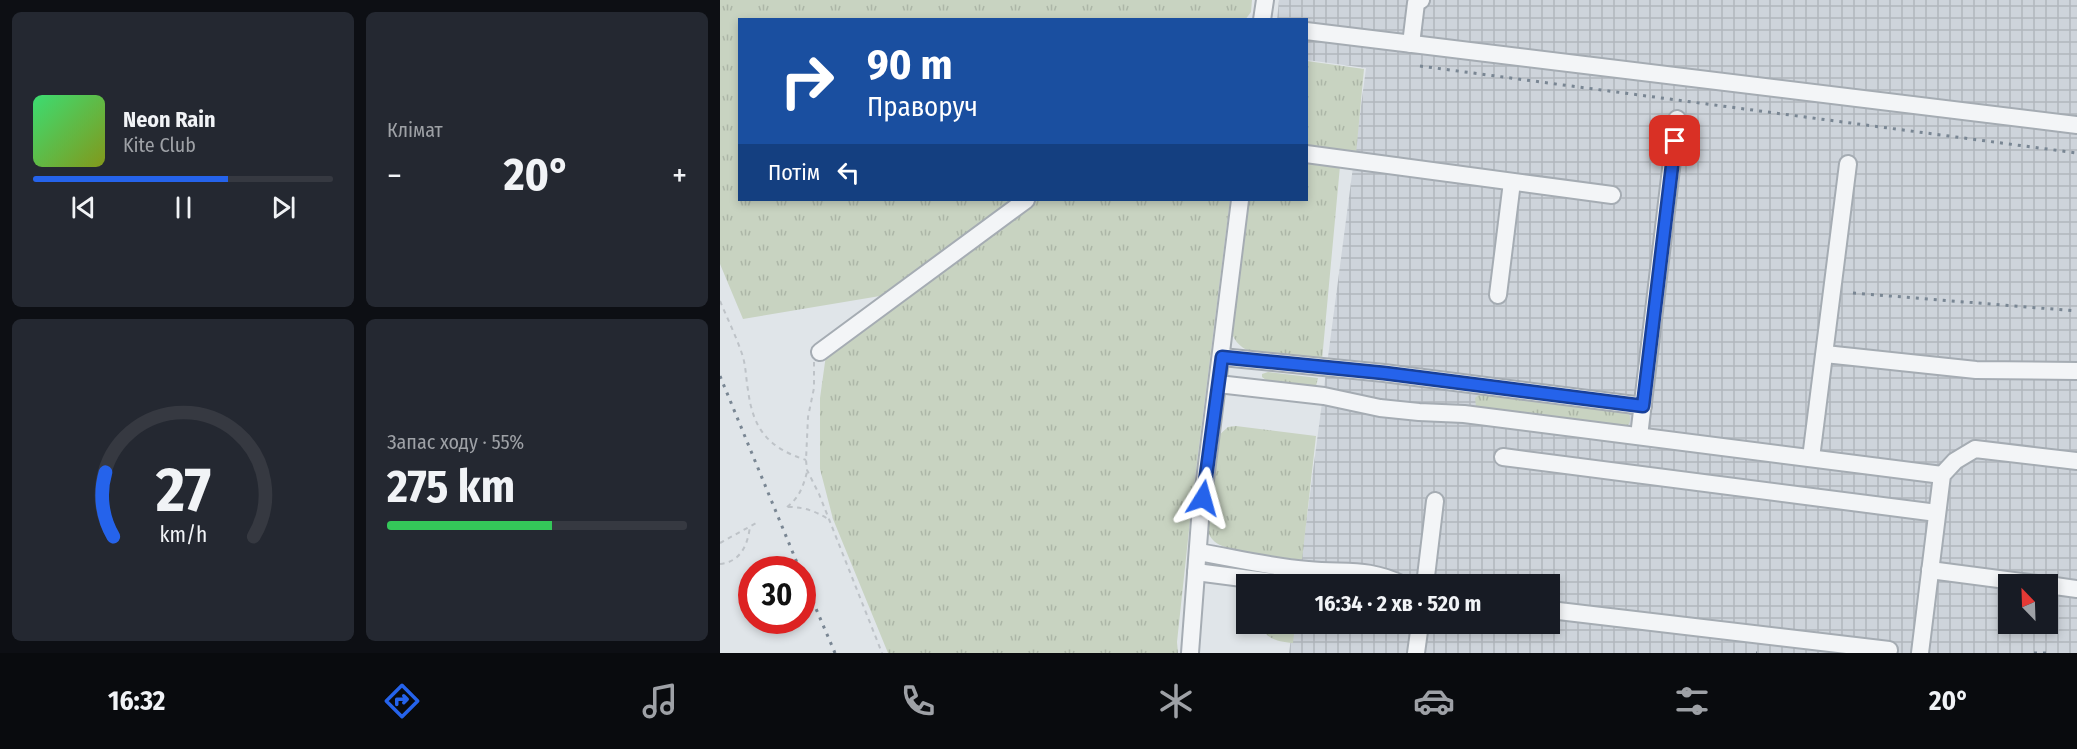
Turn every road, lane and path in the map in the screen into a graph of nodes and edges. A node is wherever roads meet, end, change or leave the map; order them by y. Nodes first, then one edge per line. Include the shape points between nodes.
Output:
1 (1265, 0) edge
2 (1421, 0) edge
3 (1262, 18) edge
4 (1308, 31) edge
5 (1411, 44) junction
6 (1677, 119) dead end
7 (2077, 125) edge
8 (1308, 154) edge
9 (1848, 164) dead end
10 (1512, 182) junction
11 (1612, 195) dead end
12 (1025, 201) edge
13 (1240, 201) edge
14 (1498, 294) dead end
15 (720, 301) edge
16 (820, 352) joint
17 (1825, 354) junction
18 (1222, 357) junction
19 (2077, 371) edge
20 (1218, 384) junction
21 (1468, 385) junction
22 (1643, 406) junction
23 (1464, 414) junction
24 (1639, 436) junction
25 (1503, 457) dead end
26 (1811, 458) junction
27 (806, 460) junction
28 (2077, 461) edge
29 (807, 470) junction
30 (1942, 476) junction
31 (1435, 501) dead end
32 (1937, 513) junction
33 (828, 519) junction
34 (758, 522) dead end
35 (750, 526) junction
36 (720, 543) edge
37 (1198, 552) junction
38 (720, 564) edge
39 (1930, 570) junction
40 (1196, 572) junction
41 (1371, 574) edge
42 (1426, 574) edge
43 (1236, 577) edge
44 (1998, 579) edge
45 (2058, 587) edge
46 (2077, 589) edge
47 (1560, 611) edge
48 (1419, 634) edge
49 (1889, 650) dead end
50 (882, 653) edge
51 (1190, 653) edge
52 (1416, 653) edge
53 (1920, 653) edge

1 - 3 street
2 - 5 street via 1416,3
4 - 5 street
5 - 7 street
6 - 22 street
8 - 10 street
9 - 17 street
10 - 11 street
10 - 14 street
12 - 16 street
13 - 18 street
15 - 27 path via 743,358 753,413 762,432 774,446
16 - 27 path via 814,363
17 - 19 street via 1976,370
17 - 26 street
18 - 20 street
18 - 21 street
20 - 23 street via 1324,396 1380,408
20 - 37 street
21 - 22 street
21 - 23 street
22 - 24 street
23 - 24 street
24 - 26 street
25 - 32 street
26 - 30 street
27 - 29 path
28 - 30 street via 1975,449 1955,461
29 - 33 path
29 - 33 path via 803,488 787,507 817,512
30 - 32 street
31 - 42 street
32 - 39 street
33 - 50 path
34 - 35 path
35 - 36 path
35 - 38 path via 743,551
37 - 40 street
37 - 41 street via 1308,570
39 - 44 street
39 - 53 street
40 - 43 street
40 - 51 street
45 - 46 street
47 - 49 street
48 - 52 street

